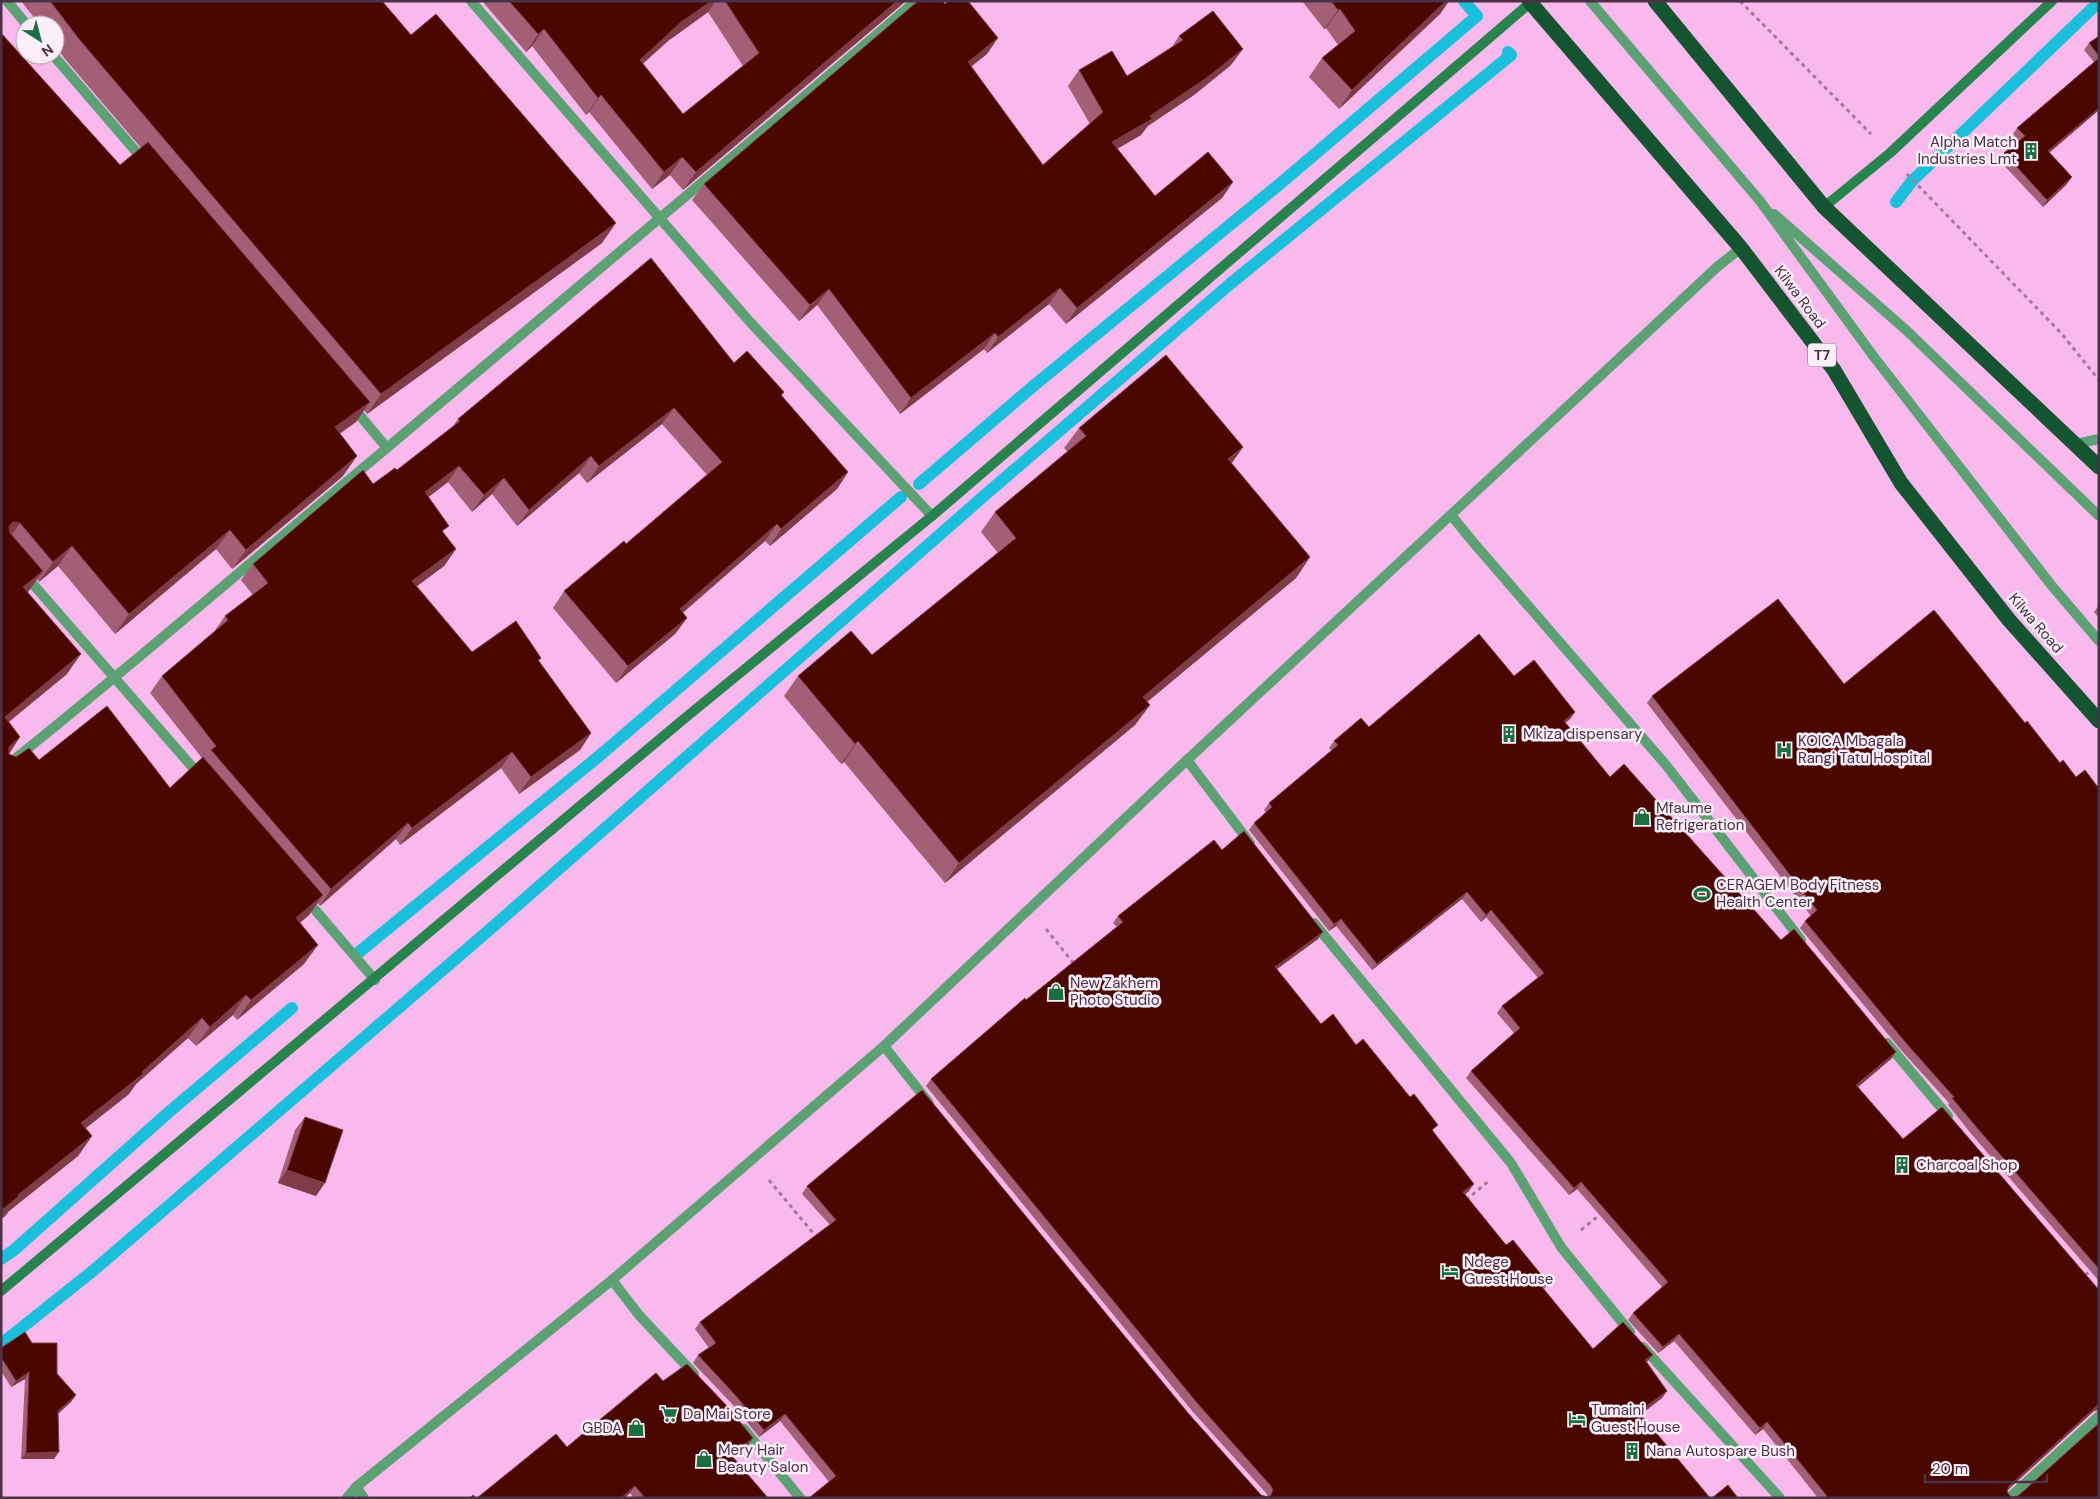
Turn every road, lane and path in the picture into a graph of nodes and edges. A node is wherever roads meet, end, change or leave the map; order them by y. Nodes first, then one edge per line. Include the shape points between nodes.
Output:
1 (7, 1) edge
2 (471, 1) edge
3 (916, 1) edge
4 (1590, 1) edge
5 (1655, 1) edge
6 (1740, 1) edge
7 (2052, 1) edge
8 (1529, 2) edge
9 (19, 15) edge
10 (62, 65) edge
11 (1890, 153) junction
12 (152, 171) edge
13 (1760, 201) junction
14 (1824, 207) junction
15 (661, 220) junction
16 (1741, 248) junction
17 (2099, 380) edge
18 (342, 395) edge
19 (2099, 439) edge
20 (2076, 444) junction
21 (387, 448) junction
22 (2099, 467) edge
23 (1451, 515) junction
24 (932, 516) junction
25 (2099, 516) edge
26 (20, 570) edge
27 (2099, 641) edge
28 (116, 679) junction
29 (2099, 721) edge
30 (1187, 760) junction
31 (1, 770) edge
32 (207, 784) edge
33 (1255, 849) edge
34 (298, 889) edge
35 (1028, 909) junction
36 (1310, 917) edge
37 (1810, 950) edge
38 (1078, 969) edge
39 (376, 980) junction
40 (1877, 1031) edge
41 (884, 1046) junction
42 (936, 1111) edge
43 (1956, 1125) edge
44 (754, 1159) junction
45 (1511, 1163) junction
46 (1462, 1204) edge
47 (1606, 1209) edge
48 (824, 1246) edge
49 (1560, 1247) junction
50 (2099, 1264) edge
51 (2085, 1275) edge
52 (612, 1280) junction
53 (1, 1291) edge
54 (700, 1380) edge
55 (2099, 1416) edge
56 (739, 1424) edge
57 (356, 1487) junction
58 (346, 1498) edge
59 (364, 1498) edge
60 (800, 1498) edge
61 (1780, 1498) edge
62 (2009, 1498) edge

1 - 9 street
2 - 15 street
3 - 15 street
4 - 13 street
5 - 14 highway
6 - 11 path
7 - 11 street
8 - 16 highway, Kilwa Road / T7
8 - 24 street
10 - 12 street
11 - 14 street
11 - 17 path via 1912,181 2061,333
13 - 25 street via 1906,330
13 - 27 street via 1874,357 2052,586
14 - 20 highway
15 - 21 street
15 - 24 street via 750,322
16 - 23 street
16 - 29 highway, Kilwa Road / T7 via 1834,370 1901,483 2009,620
18 - 21 street
19 - 20 street
20 - 22 highway
21 - 28 street
23 - 30 street
23 - 37 street via 1666,765
24 - 39 street via 685,718
26 - 28 street
28 - 31 street
28 - 32 street
30 - 33 street
30 - 35 street
34 - 39 street
35 - 38 path
35 - 41 street
36 - 45 street
39 - 53 street
40 - 43 street
41 - 42 street
41 - 44 street
44 - 48 path
44 - 52 street
45 - 46 path
45 - 49 street
47 - 49 path
49 - 61 street via 1624,1326
50 - 51 path
52 - 54 street via 639,1315
52 - 57 street
55 - 62 street
56 - 60 street
57 - 58 street
57 - 59 street

